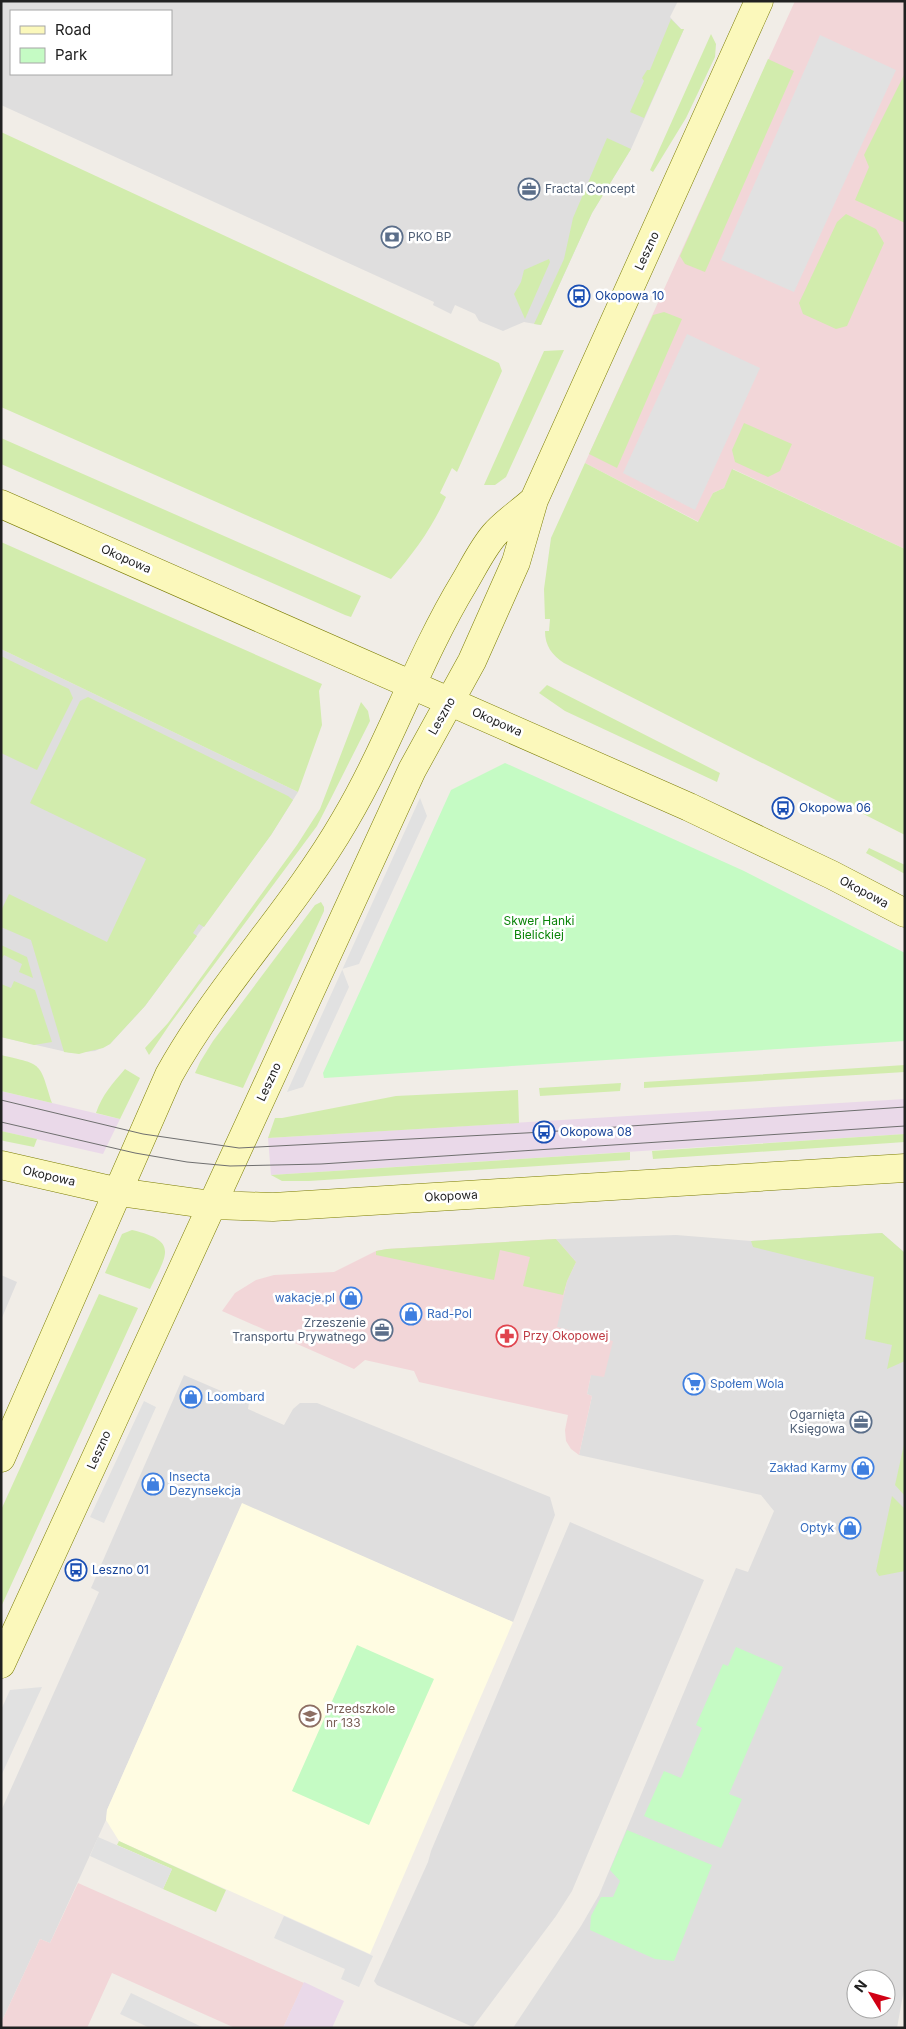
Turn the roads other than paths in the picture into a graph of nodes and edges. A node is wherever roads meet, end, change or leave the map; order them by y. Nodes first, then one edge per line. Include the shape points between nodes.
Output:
1 (759, 1) edge
2 (534, 500) junction
3 (1, 504) edge
4 (412, 684) junction
5 (450, 701) junction
6 (905, 914) edge
7 (1, 1165) edge
8 (905, 1168) edge
9 (866, 1169) junction
10 (905, 1187) edge
11 (119, 1192) junction
12 (212, 1205) junction
13 (1, 1458) edge
14 (1, 1664) edge

1 - 2 main road, Leszno
2 - 4 main road, Leszno via 488,543 438,628
2 - 5 main road, Leszno via 516,562 465,677
3 - 4 main road, Okopowa
4 - 5 main road, Okopowa
4 - 11 main road, Leszno via 372,772 330,846 208,1013 168,1075
5 - 6 main road, Okopowa via 689,807 832,875
5 - 12 main road, Leszno via 412,770
7 - 11 main road, Okopowa
8 - 9 main road, Okopowa
9 - 10 main road
9 - 12 main road, Okopowa via 273,1207
11 - 12 main road, Okopowa
11 - 13 main road, Leszno
12 - 14 main road, Leszno

